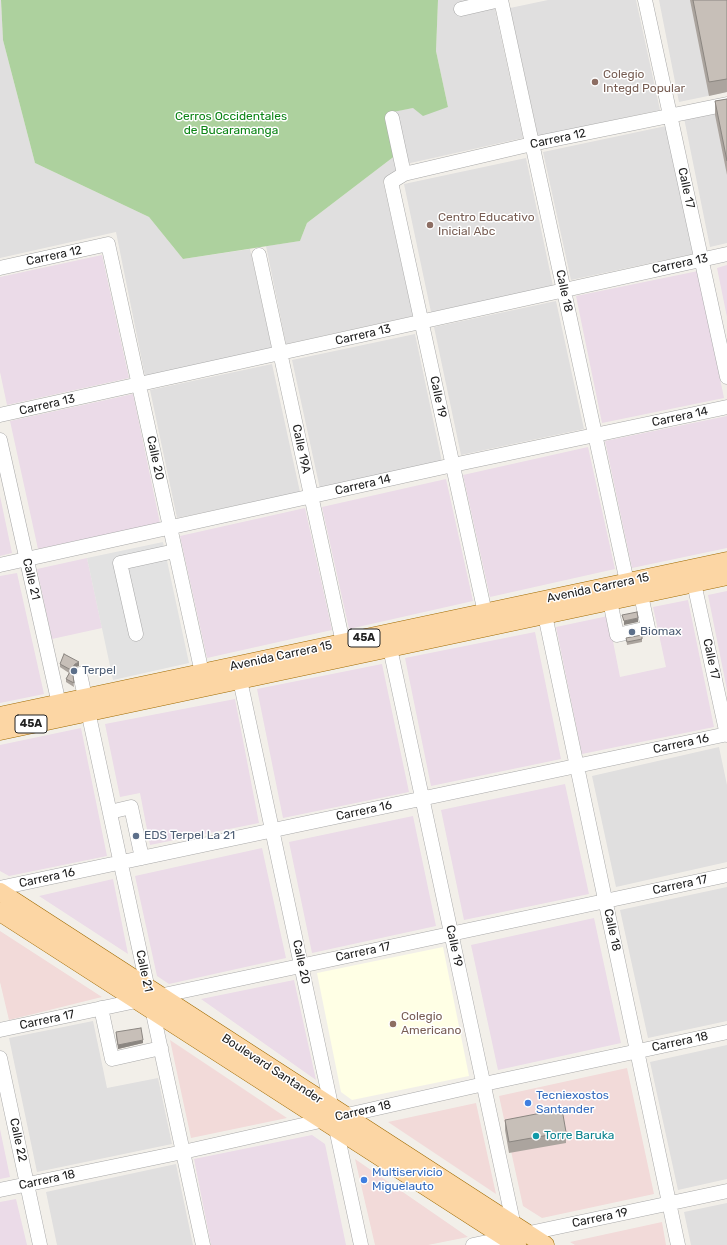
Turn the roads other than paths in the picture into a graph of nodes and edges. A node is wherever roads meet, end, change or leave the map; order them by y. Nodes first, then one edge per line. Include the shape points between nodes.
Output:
1 (500, 0) edge
2 (645, 0) edge
3 (460, 9) dead end
4 (727, 104) edge
5 (670, 116) junction
6 (392, 118) dead end
7 (532, 144) junction
8 (404, 174) junction
9 (391, 182) joint
10 (108, 244) joint
11 (259, 254) dead end
12 (727, 254) edge
13 (701, 259) junction
14 (0, 268) edge
15 (564, 290) junction
16 (422, 322) junction
17 (280, 353) junction
18 (727, 377) edge
19 (139, 384) junction
20 (727, 407) edge
21 (0, 415) edge
22 (595, 435) junction
23 (0, 440) edge
24 (453, 465) junction
25 (311, 496) junction
26 (170, 528) junction
27 (175, 551) junction
28 (27, 559) junction
29 (727, 561) edge
30 (0, 565) edge
31 (727, 576) edge
32 (628, 582) junction
33 (694, 583) junction
34 (641, 595) junction
35 (610, 601) junction
36 (485, 612) junction
37 (545, 615) junction
38 (136, 634) dead end
39 (343, 643) junction
40 (390, 648) junction
41 (202, 673) junction
42 (80, 674) dead end
43 (240, 680) junction
44 (87, 705) junction
45 (60, 711) junction
46 (0, 716) edge
47 (0, 731) edge
48 (727, 734) edge
49 (577, 766) junction
50 (422, 799) junction
51 (110, 812) junction
52 (272, 830) junction
53 (142, 858) junction
54 (121, 863) junction
55 (727, 875) edge
56 (0, 888) edge
57 (0, 892) edge
58 (605, 901) junction
59 (0, 912) edge
60 (451, 933) junction
61 (301, 965) junction
62 (149, 998) junction
63 (101, 1008) junction
64 (0, 1030) edge
65 (727, 1032) edge
66 (161, 1048) junction
67 (637, 1051) junction
68 (0, 1058) edge
69 (484, 1084) junction
70 (334, 1117) junction
71 (183, 1152) junction
72 (27, 1184) junction
73 (0, 1190) edge
74 (727, 1191) edge
75 (669, 1203) junction
76 (516, 1237) edge
77 (40, 1245) edge
78 (203, 1245) edge
79 (361, 1245) edge
80 (473, 1245) edge
81 (545, 1245) edge
82 (678, 1245) edge

1 - 3 street
1 - 7 street, Calle 18
2 - 5 street, Calle 17
4 - 5 street, Carrera 12
5 - 7 street, Carrera 12
5 - 13 street, Calle 17
6 - 8 street
7 - 8 street, Carrera 12
7 - 15 street, Calle 18
8 - 9 street, Carrera 12
9 - 16 street, Calle 19
10 - 14 street, Carrera 12
10 - 19 street, Calle 20
11 - 17 street, Calle 19A
12 - 13 street, Carrera 13
13 - 15 street, Carrera 13
13 - 18 street, Calle 17
15 - 16 street, Carrera 13
15 - 22 street, Calle 18
16 - 17 street, Carrera 13
16 - 24 street, Calle 19
17 - 19 street, Carrera 13
17 - 25 street, Calle 19A
19 - 21 street, Carrera 13
19 - 26 street, Calle 20
20 - 22 street, Carrera 14
22 - 24 street, Carrera 14
22 - 32 street, Calle 18
23 - 28 street, Calle 21
24 - 25 street, Carrera 14
24 - 36 street, Calle 19
25 - 26 street, Carrera 14
25 - 39 street, Calle 19A
26 - 27 street, Calle 20
26 - 28 street, Carrera 14
27 - 38 street via 120,563
27 - 41 street, Calle 20
28 - 30 street, Carrera 14
28 - 45 street, Calle 21 via 54,661
29 - 32 main road, Avenida Carrera 15 / 45A
31 - 33 main road, Avenida Carrera 15 / 45A
32 - 36 main road, Avenida Carrera 15 / 45A
33 - 34 main road, Avenida Carrera 15 / 45A
33 - 48 street, Calle 17
34 - 35 main road, Avenida Carrera 15 / 45A
34 - 35 street via 648,628 617,635
35 - 37 main road, Avenida Carrera 15 / 45A
36 - 39 main road, Avenida Carrera 15 / 45A
37 - 40 main road, Avenida Carrera 15 / 45A
37 - 49 street, Calle 18
39 - 41 main road, Avenida Carrera 15 / 45A
40 - 43 main road, Avenida Carrera 15 / 45A
40 - 50 street, Calle 19
41 - 44 main road, Avenida Carrera 15 / 45A
42 - 44 street, Calle 21
43 - 44 main road, Avenida Carrera 15 / 45A
43 - 52 street, Calle 20
44 - 45 main road, Avenida Carrera 15 / 45A
44 - 51 street, Calle 21
45 - 46 main road, Avenida Carrera 15 / 45A
45 - 47 main road, Avenida Carrera 15 / 45A
48 - 49 street, Carrera 16
49 - 50 street, Carrera 16
49 - 58 street, Calle 18
50 - 52 street, Carrera 16
50 - 60 street, Calle 19
51 - 53 street via 131,808
51 - 54 street, Calle 21
52 - 53 street, Carrera 16
52 - 61 street, Calle 20
53 - 54 street, Carrera 16
54 - 56 street, Carrera 16
54 - 62 street, Calle 21
55 - 58 street, Carrera 17
57 - 62 main road, Boulevard Santander
58 - 60 street, Carrera 17
58 - 67 street, Calle 18
59 - 62 main road, Boulevard Santander
60 - 61 street, Carrera 17
60 - 69 street, Calle 19
61 - 62 street, Carrera 17
61 - 70 street, Calle 20
62 - 63 street, Carrera 17
62 - 66 street, Calle 21
62 - 70 main road, Boulevard Santander
63 - 64 street, Carrera 17
63 - 66 street via 112,1059
65 - 67 street, Carrera 18
66 - 71 street, Calle 21
67 - 69 street, Carrera 18
67 - 75 street, Calle 18
68 - 72 street, Calle 22
69 - 70 street, Carrera 18
69 - 76 street, Calle 19
70 - 71 street, Carrera 18
70 - 76 main road, Boulevard Santander
70 - 79 street, Calle 20
71 - 72 street, Carrera 18
71 - 78 street, Calle 21
72 - 73 street, Carrera 18
72 - 77 street, Calle 22
74 - 75 street, Carrera 19
75 - 76 street, Carrera 19
75 - 82 street, Calle 18
76 - 80 street, Carrera 19
76 - 81 main road, Boulevard Santander

